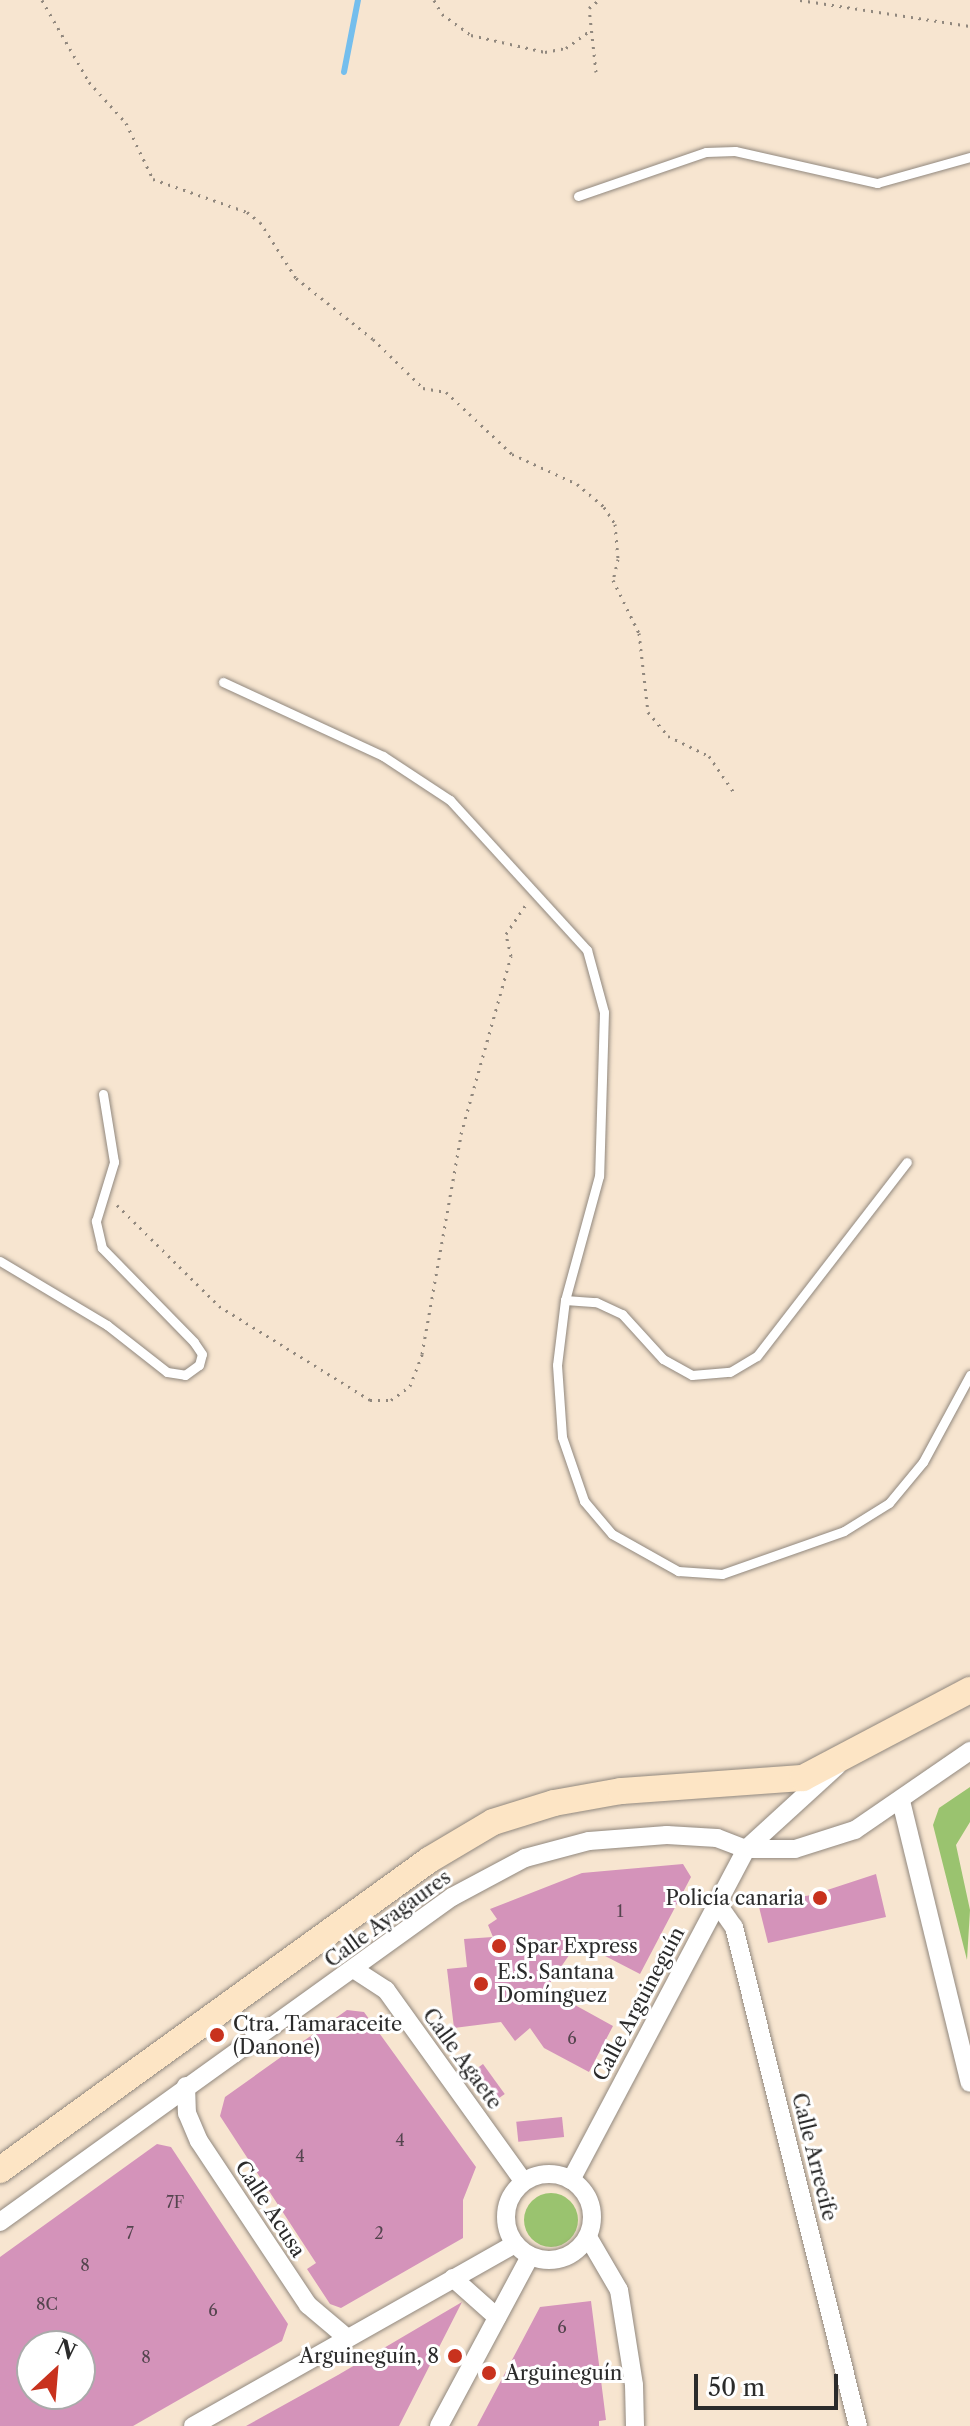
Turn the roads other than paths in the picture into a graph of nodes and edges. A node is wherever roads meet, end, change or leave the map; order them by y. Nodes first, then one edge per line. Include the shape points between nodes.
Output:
1 (970, 157) edge
2 (578, 196) dead end
3 (223, 682) dead end
4 (103, 1094) dead end
5 (907, 1162) dead end
6 (0, 1261) edge
7 (565, 1300) junction
8 (970, 1375) edge
9 (970, 1690) edge
10 (970, 1751) edge
11 (846, 1757) junction
12 (901, 1801) junction
13 (746, 1849) junction
14 (717, 1903) junction
15 (929, 1918) junction
16 (917, 1936) dead end
17 (355, 1970) junction
18 (970, 2083) edge
19 (186, 2086) junction
20 (0, 2170) edge
21 (571, 2180) junction
22 (524, 2182) junction
23 (0, 2222) edge
24 (588, 2237) junction
25 (515, 2244) junction
26 (530, 2256) junction
27 (453, 2278) junction
28 (497, 2317) junction
29 (347, 2338) junction
30 (193, 2426) edge
31 (439, 2426) edge
32 (635, 2426) edge
33 (858, 2426) edge

1 - 2 lane via 877,183 735,151 706,152
3 - 7 lane via 383,756 450,800 587,950 604,1012 599,1176
4 - 6 lane via 114,1162 96,1221 102,1248 202,1354 199,1365 185,1375 167,1372 107,1325
5 - 7 lane via 757,1356 730,1372 692,1375 663,1359 622,1314 596,1302
7 - 8 lane via 557,1365 562,1437 584,1501 612,1534 678,1571 722,1574 844,1531 889,1503 923,1462
9 - 11 main road
10 - 12 street, Calle Ayagaures
11 - 13 street, Calle Arguineguín
11 - 20 main road via 783,1783 621,1791 554,1803 493,1822 429,1860
12 - 13 street, Calle Ayagaures via 855,1830 795,1849
12 - 15 street
13 - 14 street, Calle Arguineguín
13 - 17 street, Calle Ayagaures via 717,1838 667,1835 589,1841 525,1858 452,1897
14 - 21 street, Calle Arguineguín
14 - 33 street, Calle Arrecife via 734,1927
15 - 16 street
15 - 18 street
17 - 19 street, Calle Ayagaures
17 - 22 street, Calle Agaete via 386,1990
19 - 23 street, Calle Ayagaures
19 - 29 street, Calle Acusa via 187,2113 199,2141 308,2305
21 - 22 street via 547,2174
21 - 24 street via 589,2199
22 - 25 street via 508,2204 506,2218
24 - 26 street via 569,2256
24 - 32 street via 619,2290
25 - 26 street
25 - 27 street
26 - 28 street
27 - 28 street
27 - 29 street
28 - 31 street
29 - 30 street

